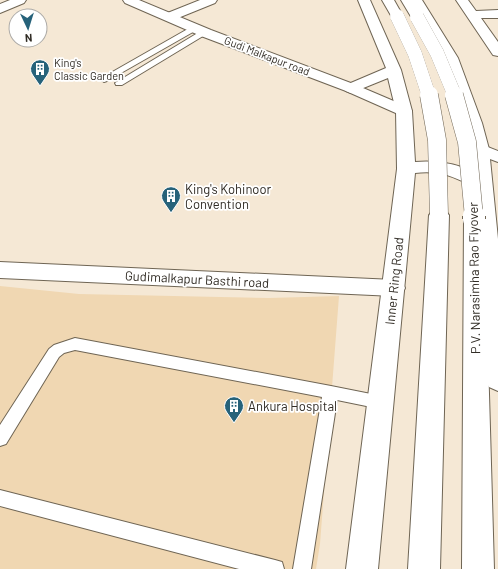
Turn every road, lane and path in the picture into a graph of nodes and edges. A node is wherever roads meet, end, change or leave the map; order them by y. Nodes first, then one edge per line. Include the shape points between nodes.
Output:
1 (20, 0) edge
2 (132, 0) edge
3 (210, 0) edge
4 (364, 0) edge
5 (388, 0) edge
6 (407, 0) edge
7 (416, 0) edge
8 (462, 0) edge
9 (0, 8) edge
10 (498, 14) edge
11 (472, 15) junction
12 (170, 17) junction
13 (201, 30) junction
14 (498, 52) edge
15 (394, 70) junction
16 (104, 79) dead end
17 (119, 83) dead end
18 (351, 88) junction
19 (404, 111) junction
20 (480, 149) junction
21 (498, 157) edge
22 (406, 169) junction
23 (484, 186) junction
24 (493, 254) edge
25 (0, 270) edge
26 (394, 288) junction
27 (498, 380) edge
28 (331, 392) junction
29 (381, 402) junction
30 (0, 439) edge
31 (0, 498) edge
32 (275, 569) edge
33 (302, 569) edge
34 (362, 569) edge
35 (424, 569) edge
36 (478, 569) edge

1 - 9 main road
2 - 12 main road, Gudi Malkapur road
3 - 12 main road
4 - 15 main road, Inner Ring Road
5 - 35 main road, bridge via 420,66 435,117 440,178
6 - 36 main road, P.V. Narasimha Rao Flyover, bridge via 435,47 462,118 472,183
7 - 20 main road via 450,58 474,122
8 - 11 main road
10 - 11 main road
11 - 14 main road
12 - 13 main road, Gudi Malkapur road
13 - 16 lane
13 - 17 lane
13 - 18 main road, Gudi Malkapur road
15 - 18 main road
15 - 19 main road, Inner Ring Road
18 - 19 main road, Gudi Malkapur road
19 - 22 main road, Inner Ring Road
20 - 21 main road
20 - 23 main road
22 - 23 main road via 427,166 460,172
22 - 26 main road, Inner Ring Road
23 - 24 main road
24 - 27 main road
25 - 26 main road, Gudimalkapur Basthi road
26 - 29 main road, Inner Ring Road
28 - 29 lane
28 - 30 lane via 75,344 54,353
28 - 33 lane
29 - 34 main road, Inner Ring Road
31 - 32 lane

